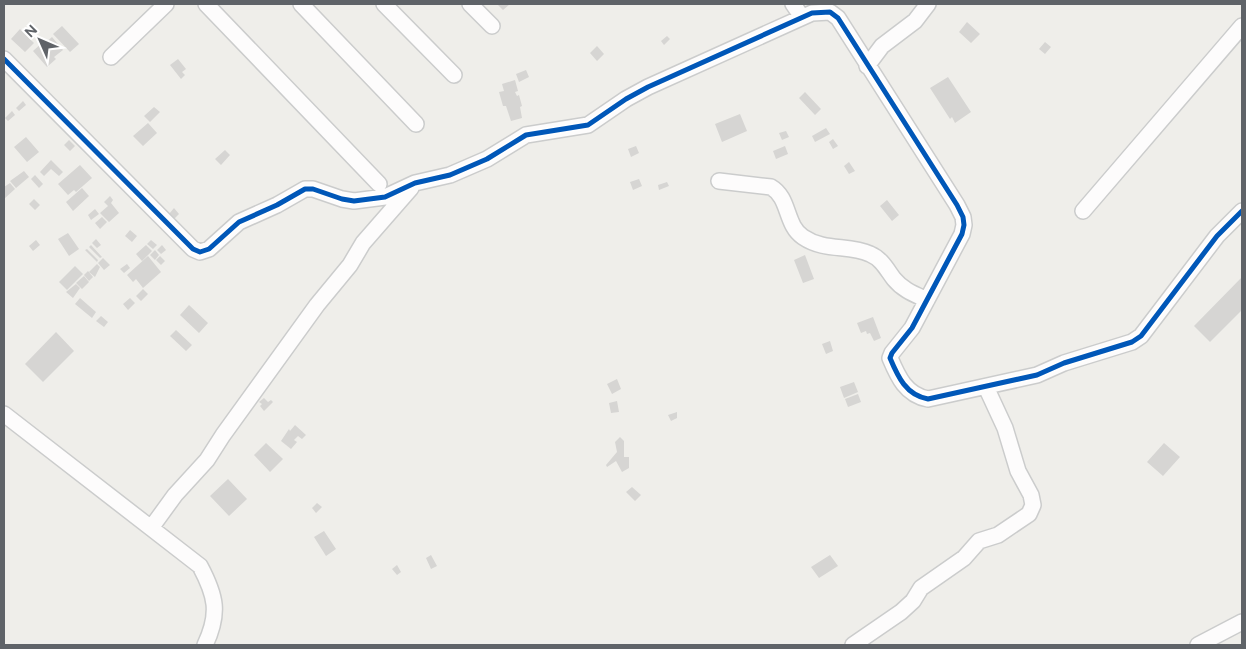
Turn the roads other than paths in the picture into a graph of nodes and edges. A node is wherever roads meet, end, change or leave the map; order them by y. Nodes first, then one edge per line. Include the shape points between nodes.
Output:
1 (166, 4) edge
2 (206, 4) edge
3 (301, 4) edge
4 (384, 4) edge
5 (470, 4) edge
6 (793, 4) edge
7 (928, 4) edge
8 (802, 17) junction
9 (492, 26) dead end
10 (1242, 26) edge
11 (853, 44) junction
12 (882, 46) junction
13 (111, 57) dead end
14 (4, 59) edge
15 (867, 66) junction
16 (454, 75) dead end
17 (416, 124) dead end
18 (719, 181) dead end
19 (415, 183) junction
20 (379, 184) dead end
21 (1082, 211) dead end
22 (1242, 211) edge
23 (927, 300) junction
24 (986, 387) junction
25 (4, 414) edge
26 (151, 528) junction
27 (1242, 622) edge
28 (206, 645) edge
29 (853, 645) edge
30 (1198, 645) edge

1 - 13 street
2 - 20 street
3 - 17 street
4 - 16 street
5 - 9 street
6 - 8 street
7 - 12 street via 915,21
8 - 11 street via 812,12 830,12 838,18
8 - 19 street via 648,87 588,125 526,135 488,159 450,175
10 - 21 street
11 - 12 street
11 - 15 street
12 - 15 street
14 - 19 street via 193,249 200,252 209,249 239,222 305,189 354,201 385,196
15 - 23 street via 944,183 962,217 962,234
18 - 23 street via 777,190 794,228 802,237 827,247 870,254 882,262 907,291
19 - 26 street via 363,243 207,460
22 - 24 street via 1217,236 1142,336 1037,375
23 - 24 street via 912,328 891,355 902,383 918,397 928,399
24 - 29 street via 1030,495 1033,505 1030,514 998,535 979,541 964,558 927,582 908,607
25 - 26 street
26 - 28 street via 200,566 209,584 215,601 212,630
27 - 30 street

